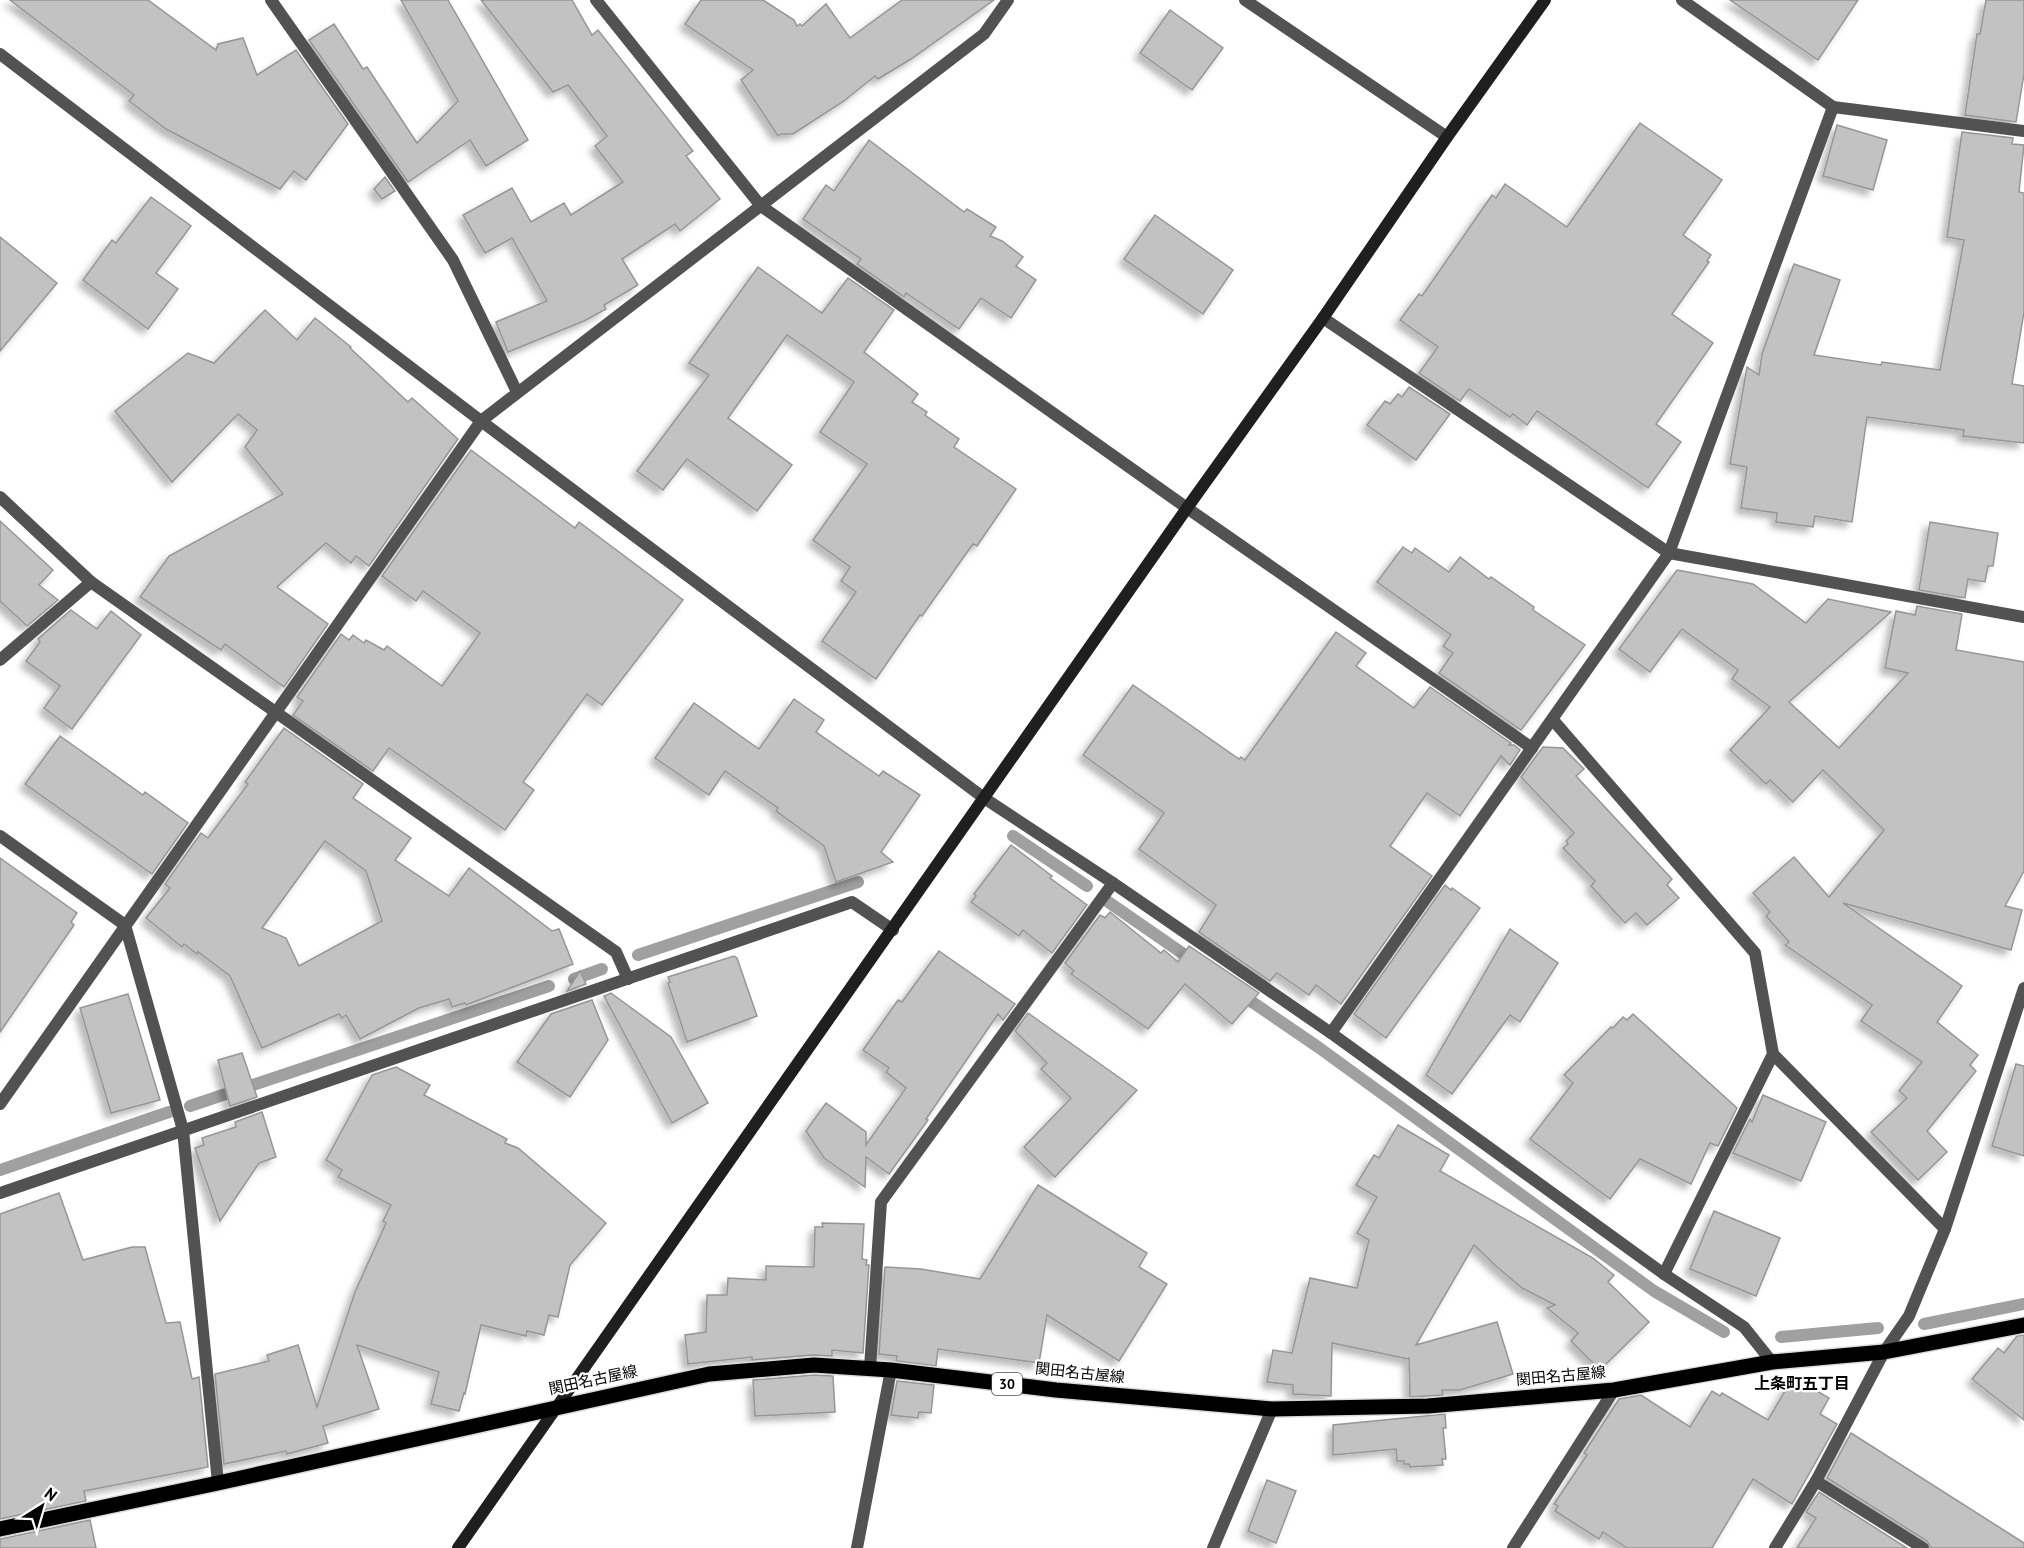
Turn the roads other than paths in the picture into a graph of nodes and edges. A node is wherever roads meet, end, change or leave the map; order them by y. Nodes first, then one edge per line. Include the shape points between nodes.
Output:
1 (271, 0) edge
2 (596, 0) edge
3 (1008, 0) edge
4 (1245, 0) edge
5 (1545, 0) edge
6 (1682, 0) edge
7 (0, 54) edge
8 (1833, 107) junction
9 (2024, 132) edge
10 (1447, 137) junction
11 (760, 206) junction
12 (1323, 318) junction
13 (517, 392) junction
14 (481, 421) junction
15 (0, 498) edge
16 (1187, 508) junction
17 (1669, 553) junction
18 (91, 582) junction
19 (2024, 617) edge
20 (0, 660) edge
21 (275, 712) junction
22 (1552, 720) junction
23 (1532, 748) junction
24 (984, 798) junction
25 (0, 836) edge
26 (1113, 883) junction
27 (126, 924) junction
28 (893, 930) junction
29 (628, 979) junction
30 (2024, 988) edge
31 (1331, 1033) junction
32 (1773, 1054) junction
33 (1, 1101) edge
34 (183, 1130) junction
35 (0, 1194) edge
36 (1945, 1229) junction
37 (1664, 1274) junction
38 (2024, 1325) edge
39 (1884, 1352) junction
40 (1772, 1362) junction
41 (870, 1368) junction
42 (891, 1370) junction
43 (1614, 1390) junction
44 (558, 1406) junction
45 (1272, 1409) junction
46 (1816, 1481) junction
47 (218, 1483) junction
48 (0, 1529) edge
49 (458, 1548) edge
50 (857, 1548) edge
51 (1213, 1548) edge
52 (1513, 1548) edge
53 (1775, 1548) edge
54 (1923, 1548) edge

1 - 13 street via 453,260
2 - 11 street
3 - 11 street via 984,34
4 - 10 street
5 - 10 street
6 - 8 street
7 - 14 street
8 - 9 street
8 - 17 street
10 - 12 street
11 - 13 street
11 - 16 street
12 - 16 street
12 - 17 street
13 - 14 street
14 - 21 street
14 - 24 street
15 - 18 street
16 - 23 street
16 - 24 street
17 - 19 street
17 - 22 street
18 - 20 street
18 - 21 street
21 - 27 street
21 - 29 street via 616,952
22 - 23 street
22 - 32 street via 1755,953
23 - 31 street
24 - 26 street
24 - 28 street
25 - 27 street
26 - 31 street
26 - 41 street via 881,1202
27 - 33 street
27 - 34 street
28 - 29 street via 852,902
28 - 44 street
29 - 34 street
30 - 36 street
31 - 37 street
32 - 36 street
32 - 37 street
34 - 35 street
34 - 47 street
36 - 39 street via 1909,1316
37 - 40 street via 1744,1327
38 - 39 main road, 関田名古屋線 / 30
39 - 40 main road, 関田名古屋線 / 30
39 - 46 street
40 - 43 main road, 関田名古屋線 / 30
41 - 42 main road, 関田名古屋線 / 30
41 - 44 main road, 関田名古屋線 / 30 via 814,1365 709,1374
42 - 45 main road, 関田名古屋線 / 30 via 1056,1390
42 - 50 street
43 - 45 main road, 関田名古屋線 / 30 via 1428,1406
43 - 52 street
44 - 47 main road, 関田名古屋線 / 30
44 - 49 street
45 - 51 street
46 - 53 street
46 - 54 street
47 - 48 main road, 関田名古屋線 / 30

